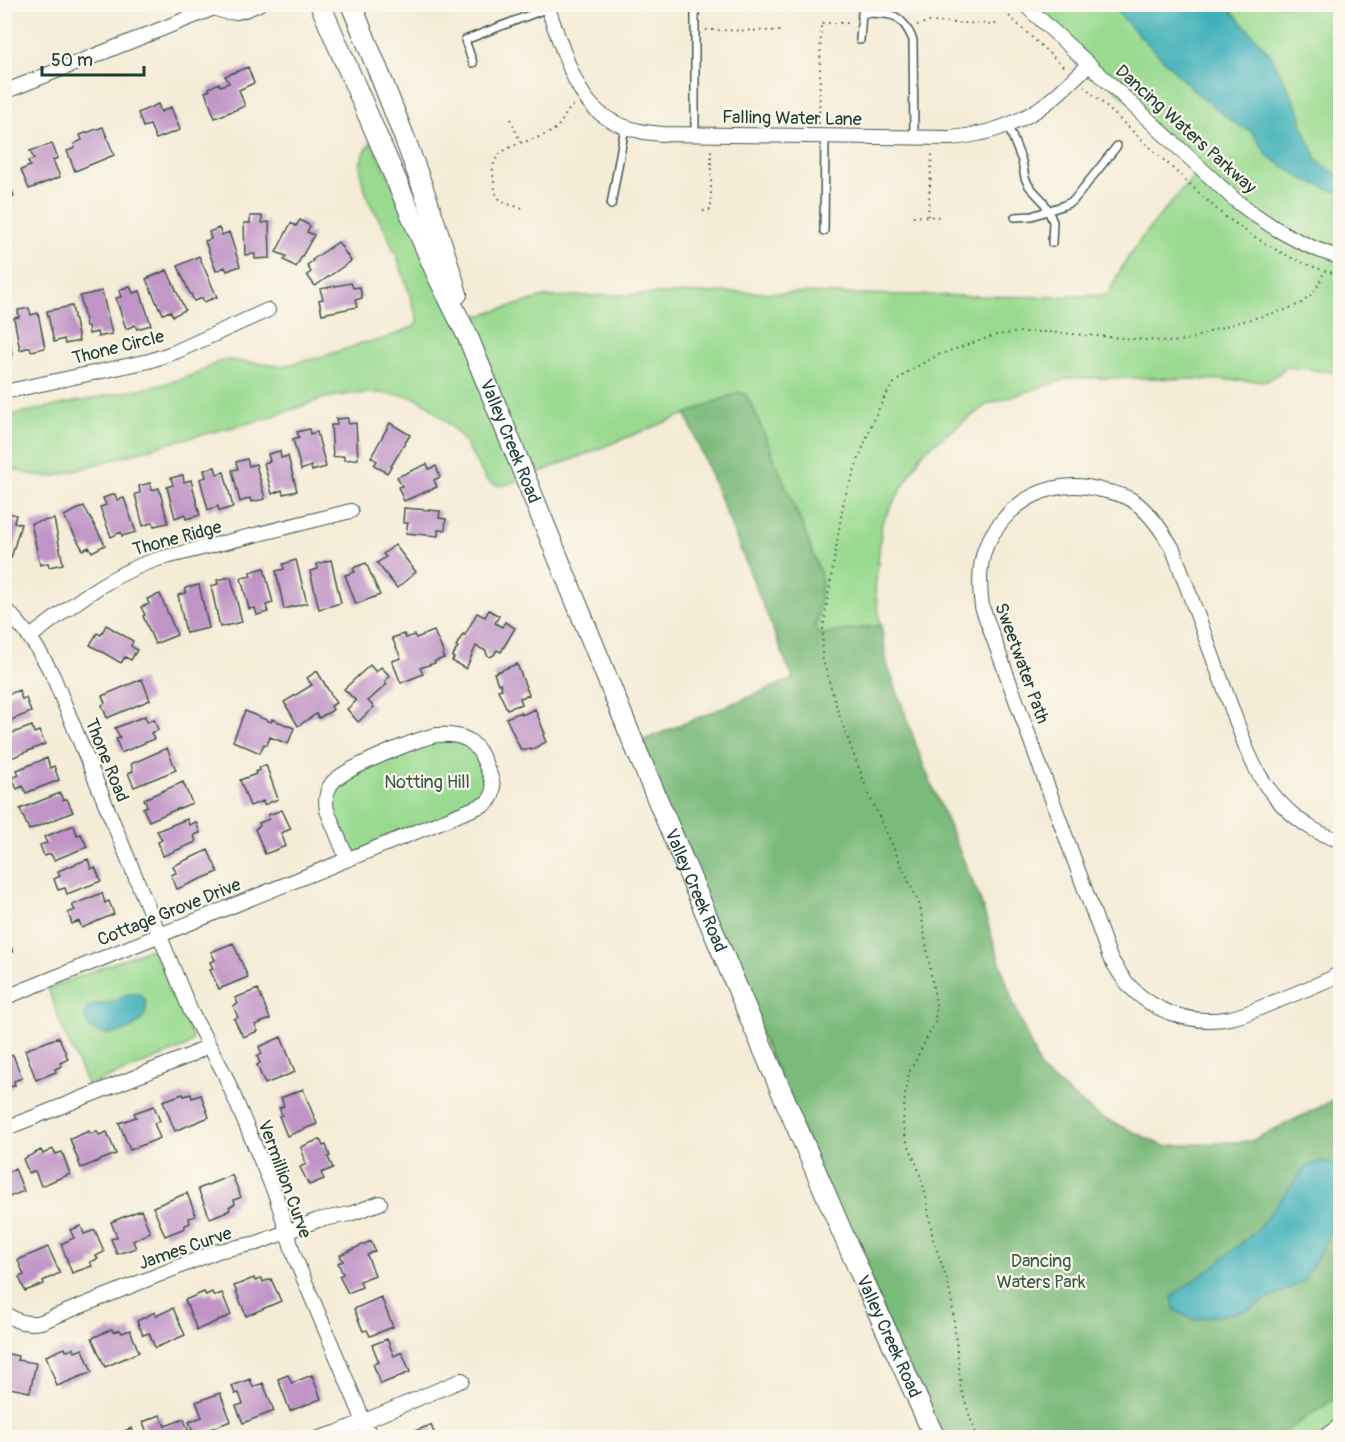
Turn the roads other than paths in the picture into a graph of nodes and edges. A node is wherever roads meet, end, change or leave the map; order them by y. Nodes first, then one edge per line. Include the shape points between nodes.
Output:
1 (259, 4) edge
2 (320, 4) edge
3 (351, 4) edge
4 (695, 4) edge
5 (1024, 4) edge
6 (215, 6) edge
7 (547, 6) edge
8 (861, 40) dead end
9 (473, 63) dead end
10 (1089, 65) junction
11 (4, 92) edge
12 (1008, 126) junction
13 (625, 127) junction
14 (695, 135) junction
15 (822, 137) junction
16 (914, 137) junction
17 (1117, 146) dead end
18 (611, 205) dead end
19 (1048, 210) junction
20 (1015, 217) dead end
21 (824, 231) dead end
22 (1053, 243) dead end
23 (1341, 257) edge
24 (268, 310) dead end
25 (468, 337) junction
26 (4, 392) edge
27 (351, 511) dead end
28 (4, 608) edge
29 (30, 637) junction
30 (1341, 840) edge
31 (347, 859) junction
32 (159, 935) junction
33 (1341, 973) edge
34 (4, 998) edge
35 (208, 1044) junction
36 (4, 1130) edge
37 (380, 1203) dead end
38 (287, 1232) junction
39 (4, 1312) edge
40 (462, 1380) dead end
41 (364, 1421) junction
42 (1341, 1429) edge
43 (319, 1437) edge
44 (371, 1437) edge
45 (935, 1437) edge
46 (1329, 1437) edge

1 - 6 street via 234,13
2 - 25 main road, Valley Creek Road via 438,277
3 - 25 main road, Valley Creek Road via 418,176
4 - 14 lane
5 - 10 street, Dancing Waters Parkway
6 - 11 street
7 - 9 lane via 465,40
7 - 13 street, Falling Water Lane via 584,98 608,119
8 - 16 lane via 862,13 892,15 908,28 913,40
10 - 12 street, Falling Water Lane via 1048,102
10 - 23 street, Dancing Waters Parkway via 1255,216
12 - 16 street, Falling Water Lane via 972,136
12 - 19 lane via 1025,178
13 - 14 street, Falling Water Lane via 640,132
13 - 18 lane
14 - 15 street, Falling Water Lane
15 - 16 street, Falling Water Lane
15 - 21 lane
17 - 19 lane via 1073,201
19 - 20 lane
19 - 22 lane via 1053,222
24 - 26 street, Thone Circle via 149,361
25 - 45 main road, Valley Creek Road via 758,1036
27 - 29 street, Thone Ridge via 132,568 96,588
28 - 29 street, Thone Road
29 - 32 street, Thone Road via 53,676
30 - 33 street, Sweetwater Path via 1312,828 1294,815 1256,770 1173,549 1145,512 1131,499 1086,485 1039,492 1015,508 987,545 979,586 982,607 1110,958 1123,979 1144,999 1166,1012 1211,1020 1253,1011
31 - 31 street, Cottage Grove Drive via 489,802 493,784 478,748 452,735 429,737 350,770 334,781 327,794 327,810
31 - 32 street, Cottage Grove Drive
32 - 34 street, Cottage Grove Drive
32 - 35 street, Vermillion Curve
35 - 36 street via 191,1055
35 - 38 street, Vermillion Curve via 231,1087
37 - 38 street, James Curve
38 - 39 street, James Curve via 211,1254 41,1322 19,1322
38 - 41 street, Vermillion Curve
40 - 41 street
41 - 43 street
41 - 44 street, Vermillion Curve
42 - 46 main road

